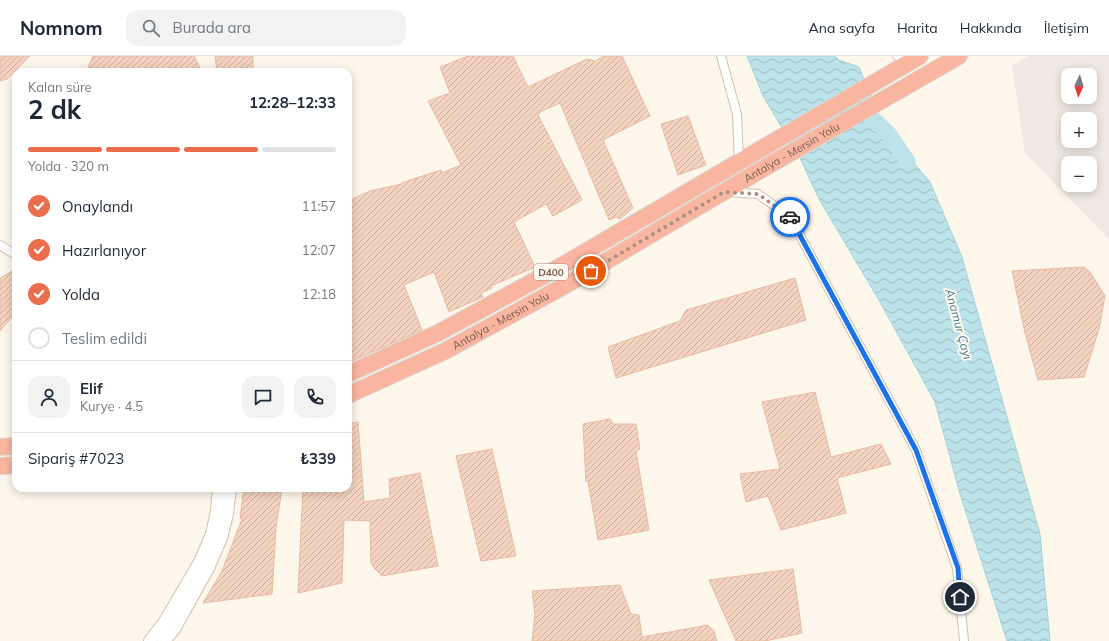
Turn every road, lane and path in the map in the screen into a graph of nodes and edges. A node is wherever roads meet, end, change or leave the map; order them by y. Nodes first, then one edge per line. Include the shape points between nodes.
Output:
1 (721, 56) edge
2 (960, 56) edge
3 (906, 60) edge
4 (743, 160) junction
5 (724, 192) junction
6 (0, 245) edge
7 (12, 252) edge
8 (352, 372) edge
9 (352, 393) edge
10 (12, 446) edge
11 (0, 447) edge
12 (0, 466) edge
13 (12, 466) edge
14 (219, 492) edge
15 (230, 492) edge
16 (150, 641) edge
17 (164, 641) edge
18 (964, 641) edge

1 - 4 street via 737,114
2 - 5 highway, Antalya - Mersin Yolu / D400
3 - 4 highway, Antalya - Mersin Yolu / D400
4 - 8 highway, Antalya - Mersin Yolu / D400 via 542,277 438,333
5 - 9 highway, Antalya - Mersin Yolu / D400 via 564,286 445,351
5 - 18 street via 758,194 790,217 916,450 958,568
6 - 7 street
10 - 11 highway
12 - 13 highway
14 - 16 street via 212,534 200,562 164,623
15 - 17 street via 221,538 209,566

